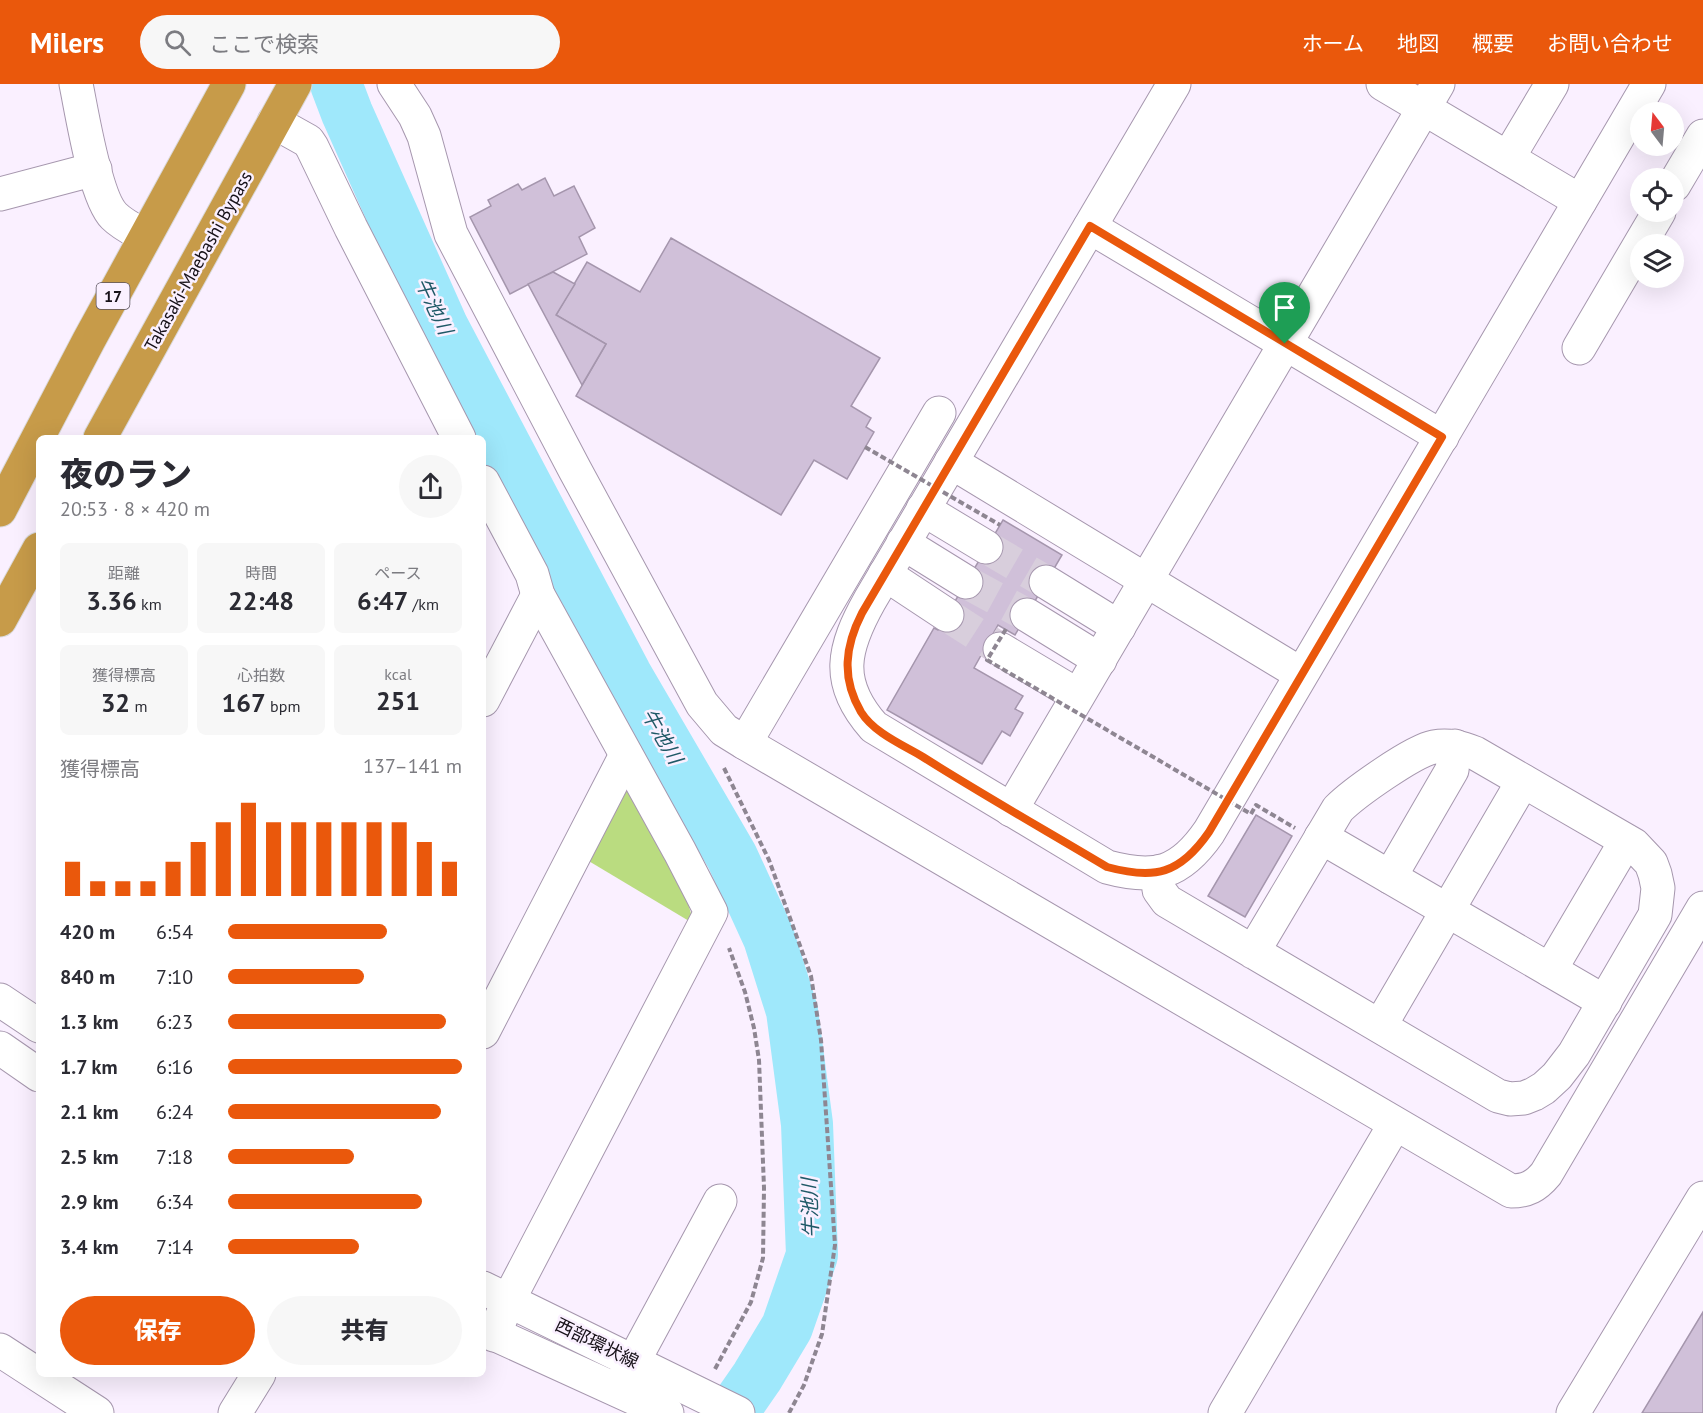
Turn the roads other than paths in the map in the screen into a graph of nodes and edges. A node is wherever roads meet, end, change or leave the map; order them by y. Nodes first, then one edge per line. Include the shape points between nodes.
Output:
1 (76, 84) edge
2 (229, 84) edge
3 (295, 84) edge
4 (394, 84) edge
5 (1174, 84) edge
6 (1383, 84) edge
7 (1552, 84) edge
8 (1649, 84) edge
9 (1431, 96) edge
10 (274, 122) junction
11 (1703, 136) edge
12 (1508, 158) junction
13 (1684, 168) edge
14 (95, 170) junction
15 (0, 194) edge
16 (1580, 201) junction
17 (1653, 222) edge
18 (1090, 226) junction
19 (145, 236) junction
20 (1285, 344) junction
21 (1579, 348) dead end
22 (939, 413) dead end
23 (40, 435) edge
24 (102, 435) edge
25 (457, 435) edge
26 (1442, 437) junction
27 (36, 442) edge
28 (951, 462) junction
29 (486, 488) edge
30 (923, 509) junction
31 (0, 510) edge
32 (993, 536) tunnel mouth
33 (903, 543) junction
34 (36, 554) edge
35 (885, 574) junction
36 (1146, 580) junction
37 (966, 582) tunnel mouth
38 (1046, 582) tunnel mouth
39 (538, 595) junction
40 (947, 615) tunnel mouth
41 (0, 620) edge
42 (1119, 627) junction
43 (1100, 660) junction
44 (1301, 674) junction
45 (486, 694) edge
46 (1077, 695) junction
47 (735, 737) junction
48 (1455, 746) junction
49 (626, 755) junction
50 (1523, 781) junction
51 (1011, 810) junction
52 (1308, 833) junction
53 (1626, 841) junction
54 (1158, 872) junction
55 (1390, 877) junction
56 (1703, 908) edge
57 (1448, 910) junction
58 (1254, 952) junction
59 (1550, 970) junction
60 (0, 1000) edge
61 (1605, 1002) junction
62 (36, 1024) edge
63 (486, 1026) edge
64 (1380, 1026) junction
65 (0, 1048) edge
66 (36, 1073) edge
67 (1395, 1124) junction
68 (1703, 1198) edge
69 (720, 1202) dead end
70 (496, 1294) edge
71 (489, 1332) edge
72 (0, 1350) edge
73 (634, 1361) junction
74 (36, 1373) edge
75 (42, 1377) edge
76 (257, 1377) edge
77 (618, 1390) junction
78 (717, 1402) edge
79 (97, 1413) edge
80 (235, 1413) edge
81 (667, 1413) edge
82 (1225, 1413) edge
83 (1573, 1413) edge

1 - 14 street
2 - 19 highway, 17
3 - 10 highway, Takasaki-Maebashi Bypass
4 - 47 street via 424,136 451,234 692,687 702,704
5 - 18 street
6 - 9 street
7 - 12 street
8 - 16 street
9 - 12 street
9 - 20 street
10 - 24 highway, Takasaki-Maebashi Bypass
10 - 25 street via 312,147
11 - 13 street
12 - 16 street
14 - 15 street
14 - 19 street via 106,206 124,225
16 - 26 street
17 - 21 street
18 - 20 street
18 - 28 street
19 - 23 highway, 17
20 - 26 street
20 - 36 street
22 - 47 street
26 - 44 street
27 - 31 highway, 17
28 - 30 street
28 - 36 street
29 - 39 street via 532,574
30 - 32 street
30 - 33 street
33 - 35 street
33 - 37 street
34 - 41 highway
35 - 40 street
35 - 51 street via 854,628 847,659 847,676 862,713 874,727
36 - 42 street
36 - 44 street
38 - 42 street
39 - 45 street
39 - 49 street
42 - 43 street
43 - 46 street
43 - 46 street via 1011,631
44 - 54 street via 1209,832 1184,860
46 - 51 street
47 - 67 street
48 - 50 street
48 - 52 street via 1427,749 1355,794
48 - 55 street via 1452,770
49 - 63 street
49 - 70 street via 711,912
50 - 53 street
50 - 57 street
51 - 54 street via 1107,867 1131,873
52 - 55 street
52 - 58 street
53 - 59 street
53 - 61 street via 1651,863 1658,903 1655,915
54 - 58 street via 1159,890 1167,901
55 - 57 street
56 - 67 street via 1546,1174 1531,1188 1504,1188
57 - 59 street
57 - 64 street
58 - 64 street
59 - 61 street
60 - 62 street
61 - 64 street via 1557,1076 1524,1098 1498,1096
65 - 66 street
67 - 82 street
68 - 83 street
69 - 73 street
70 - 71 street
70 - 73 street, 西部環状線
71 - 77 street, 西部環状線
72 - 74 street
73 - 77 street
73 - 78 street, 西部環状線
75 - 79 street
76 - 80 street
77 - 81 street, 西部環状線

